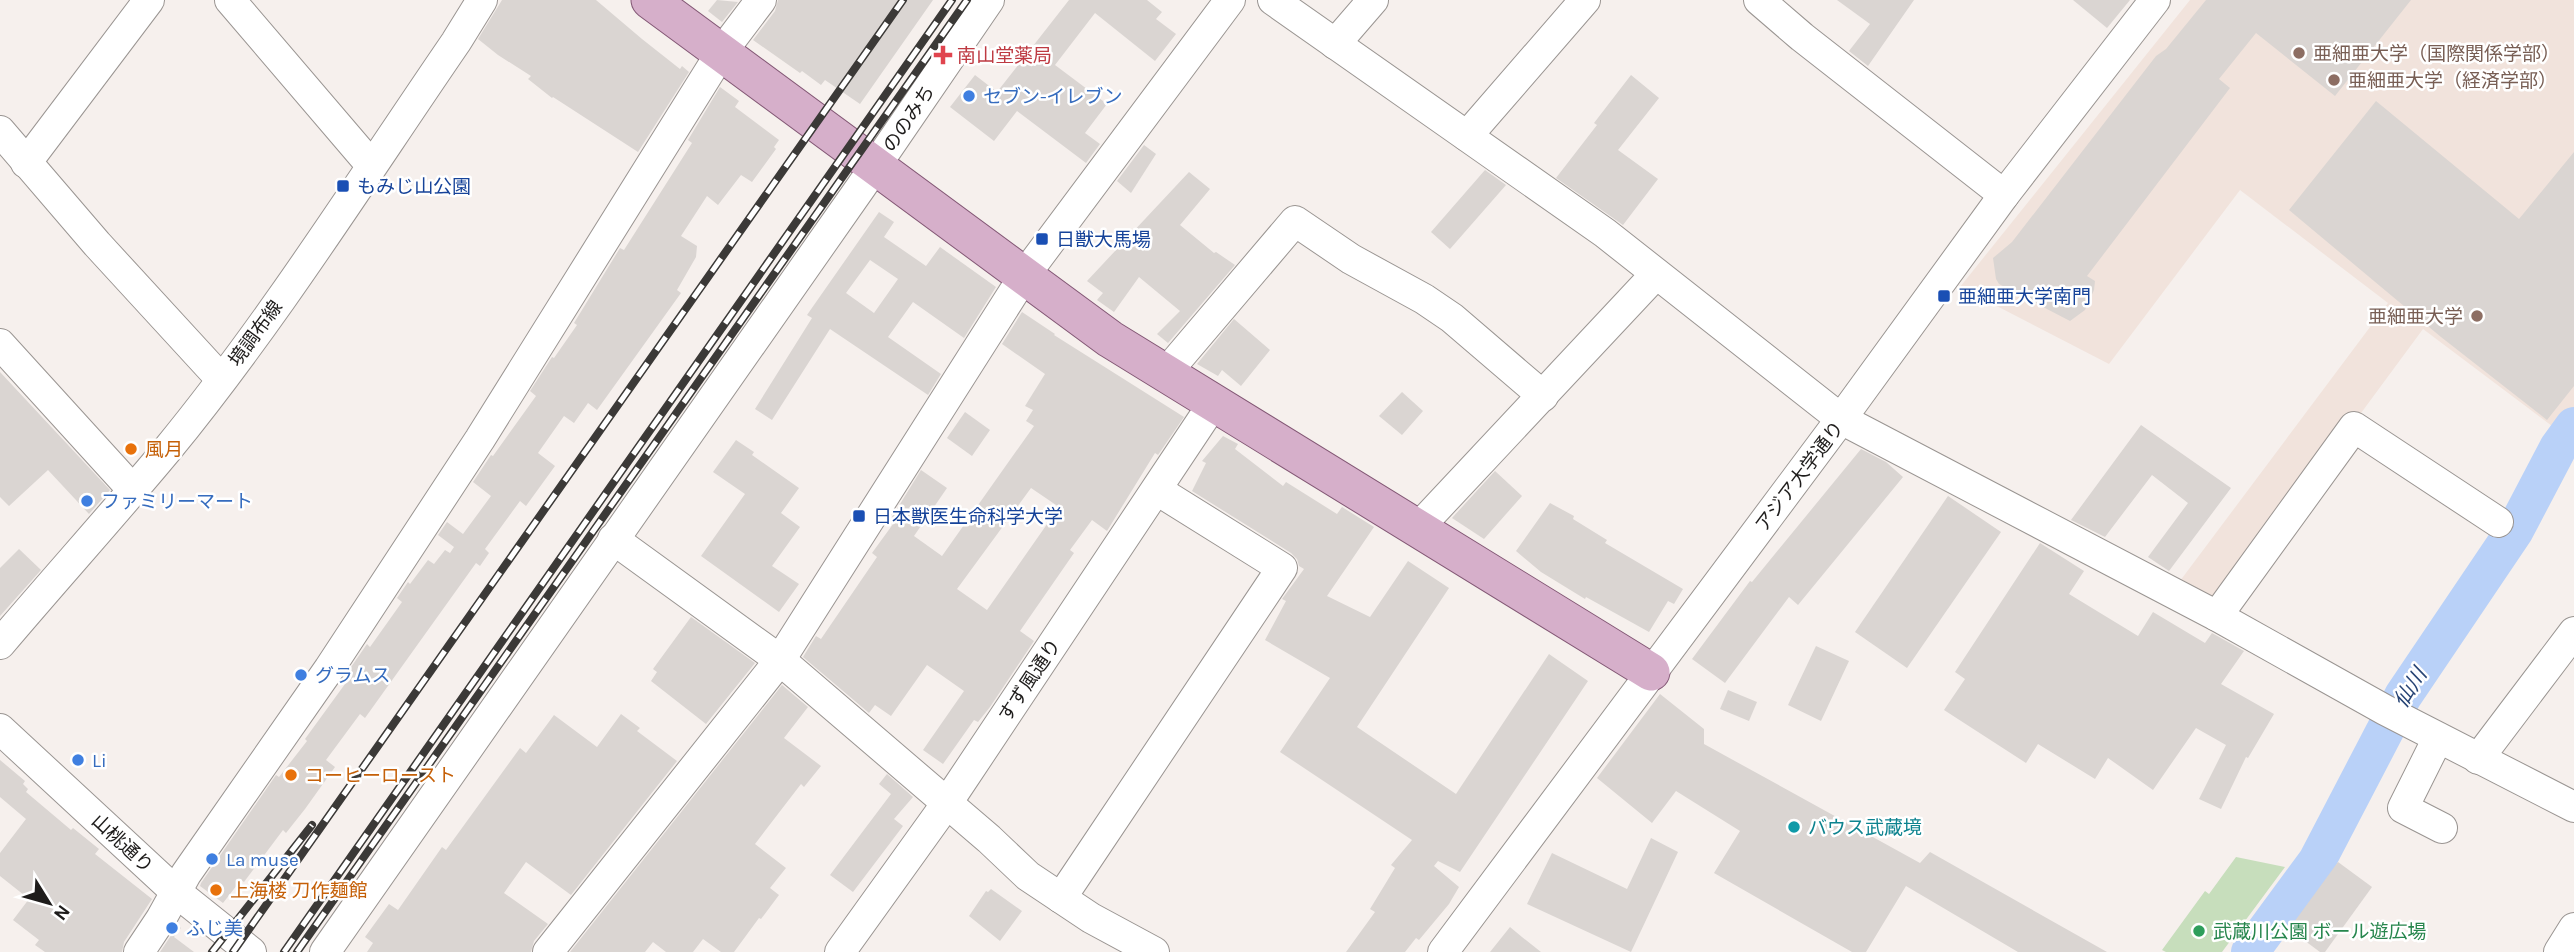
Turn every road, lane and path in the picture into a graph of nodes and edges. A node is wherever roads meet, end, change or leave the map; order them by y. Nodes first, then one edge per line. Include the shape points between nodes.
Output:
1 (149, 0) edge
2 (482, 0) edge
3 (650, 0) edge
4 (761, 0) edge
5 (989, 0) edge
6 (1230, 0) edge
7 (1273, 0) edge
8 (1373, 0) edge
9 (1585, 0) edge
10 (1759, 0) edge
11 (2155, 0) edge
12 (242, 5) edge
13 (1335, 44) junction
14 (721, 53) junction
15 (1467, 136) junction
16 (10, 151) edge
17 (371, 165) junction
18 (875, 166) junction
19 (2004, 195) junction
20 (1656, 274) junction
21 (1024, 276) junction
22 (0, 344) edge
23 (1165, 374) junction
24 (221, 379) junction
25 (1543, 396) junction
26 (1213, 404) junction
27 (1841, 419) junction
28 (132, 489) junction
29 (1157, 490) junction
30 (2498, 522) dead end
31 (1417, 529) junction
32 (613, 539) junction
33 (2217, 616) junction
34 (2574, 632) edge
35 (0, 644) edge
36 (780, 660) junction
37 (1651, 672) junction
38 (0, 729) edge
39 (2438, 738) junction
40 (2478, 759) junction
41 (947, 803) junction
42 (2574, 807) edge
43 (2442, 828) dead end
44 (176, 892) junction
45 (1060, 898) junction
46 (2574, 928) edge
47 (139, 952) edge
48 (251, 952) edge
49 (325, 952) edge
50 (548, 952) edge
51 (840, 952) edge
52 (1154, 952) edge
53 (1443, 952) edge
54 (2559, 952) edge

1 - 16 street
2 - 17 street, 境調布線
3 - 14 main road
4 - 14 street
5 - 18 street, ののみち
6 - 21 street
7 - 13 street
8 - 13 street
9 - 15 street
10 - 19 street
11 - 19 street, アジア大学通り
12 - 17 street
13 - 15 street
14 - 18 main road
14 - 44 street via 481,439
15 - 20 street
16 - 24 street
17 - 24 street, 境調布線
18 - 21 main road
18 - 32 street, ののみち
19 - 27 street, アジア大学通り
20 - 25 street
20 - 27 street
21 - 23 main road
21 - 36 street
22 - 28 street
23 - 25 street via 1295,221 1452,318
23 - 26 main road
24 - 28 street, 境調布線
25 - 31 street
26 - 29 street, すず風通り
26 - 31 main road
27 - 33 street
27 - 37 street, アジア大学通り
28 - 35 street, 境調布線
29 - 41 street, すず風通り
29 - 45 street via 1282,568
30 - 33 street via 2354,428
31 - 37 main road
32 - 36 street
32 - 49 street, ののみち
33 - 39 street
34 - 40 street
36 - 41 street
36 - 50 street
37 - 53 street, アジア大学通り
38 - 44 street, 山桃通り
39 - 40 street
39 - 43 street via 2403,808
40 - 42 street
41 - 45 street via 1028,876
41 - 51 street, すず風通り
44 - 47 street
44 - 48 street, 山桃通り
45 - 52 street
46 - 54 street

